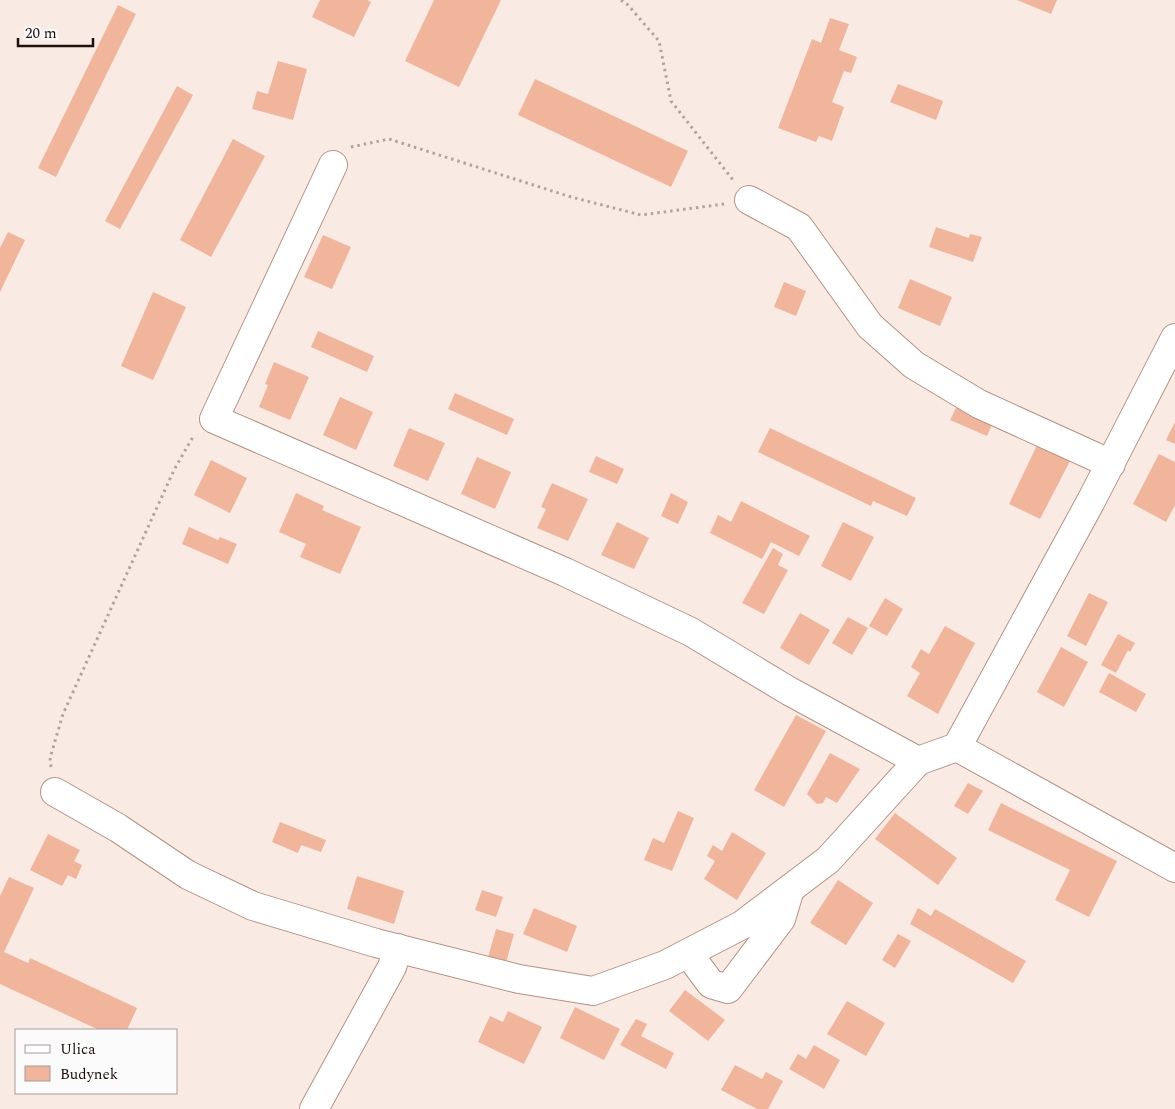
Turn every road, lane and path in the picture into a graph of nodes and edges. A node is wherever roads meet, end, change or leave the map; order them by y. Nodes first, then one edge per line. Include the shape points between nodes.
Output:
1 (621, 0) edge
2 (333, 165) joint
3 (749, 200) junction
4 (1175, 338) edge
5 (214, 420) junction
6 (1111, 464) junction
7 (957, 747) junction
8 (918, 761) junction
9 (55, 792) joint
10 (1175, 868) edge
11 (790, 889) junction
12 (398, 948) junction
13 (688, 953) junction
14 (314, 1109) edge

1 - 3 path via 659,41 672,102
2 - 3 path via 352,145 389,139 571,197 641,215
2 - 5 street
3 - 6 street via 799,227 870,326 914,365 979,404
4 - 6 street
5 - 8 street via 564,572 691,632 789,691
5 - 9 path via 197,430 174,470 63,714 50,758
6 - 7 street
7 - 8 street
7 - 10 street
8 - 11 street via 828,860
9 - 12 street via 118,828 188,875 253,906
11 - 13 street via 742,925
11 - 13 street via 781,919 728,989 711,984
12 - 13 street via 519,979 593,991
12 - 14 street via 392,967

